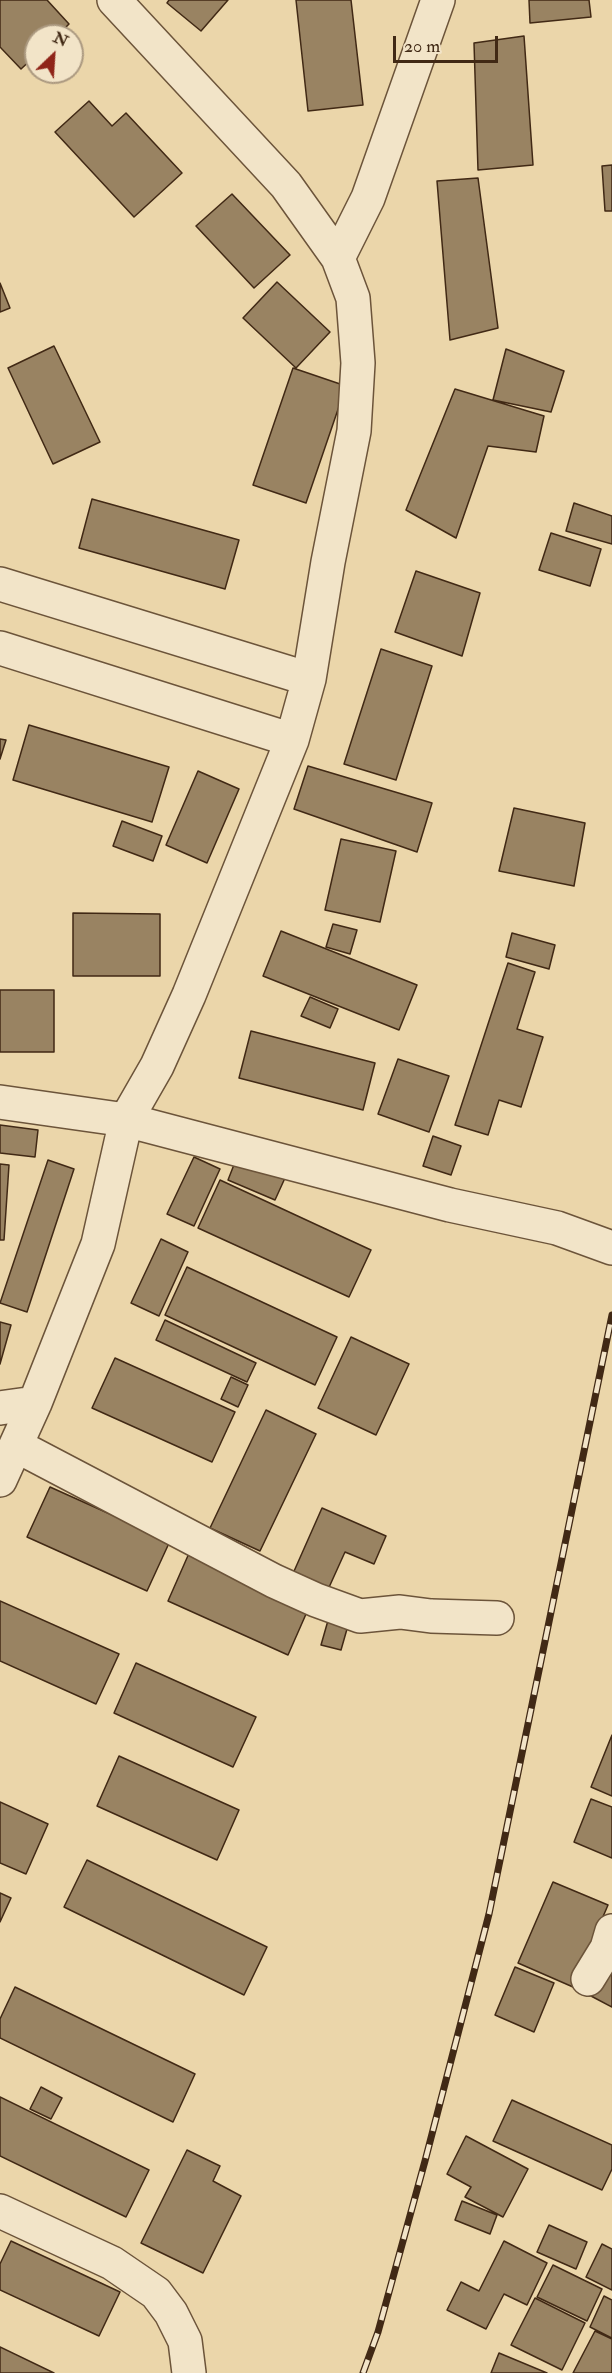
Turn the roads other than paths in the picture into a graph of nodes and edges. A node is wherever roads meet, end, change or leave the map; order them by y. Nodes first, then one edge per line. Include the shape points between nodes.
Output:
1 (114, 0) edge
2 (438, 0) edge
3 (338, 258) junction
4 (0, 584) edge
5 (0, 648) edge
6 (309, 679) junction
7 (292, 740) junction
8 (0, 1102) edge
9 (126, 1120) junction
10 (612, 1248) edge
11 (35, 1403) junction
12 (0, 1408) edge
13 (17, 1446) junction
14 (0, 1480) edge
15 (497, 1618) dead end
16 (612, 1931) edge
17 (588, 1978) dead end
18 (0, 2211) edge
19 (189, 2373) edge

1 - 3 street via 286,185
2 - 3 street via 368,198
3 - 6 street via 353,298 358,363 354,430
4 - 6 street
5 - 7 street
6 - 7 street
7 - 9 street via 189,995 157,1066
8 - 9 street
9 - 10 street via 450,1205 557,1228
9 - 11 street via 98,1244
11 - 12 street
11 - 13 street
13 - 14 street
13 - 15 street via 274,1581 360,1616 400,1612
16 - 17 street
18 - 19 street via 112,2263 156,2293 184,2341

